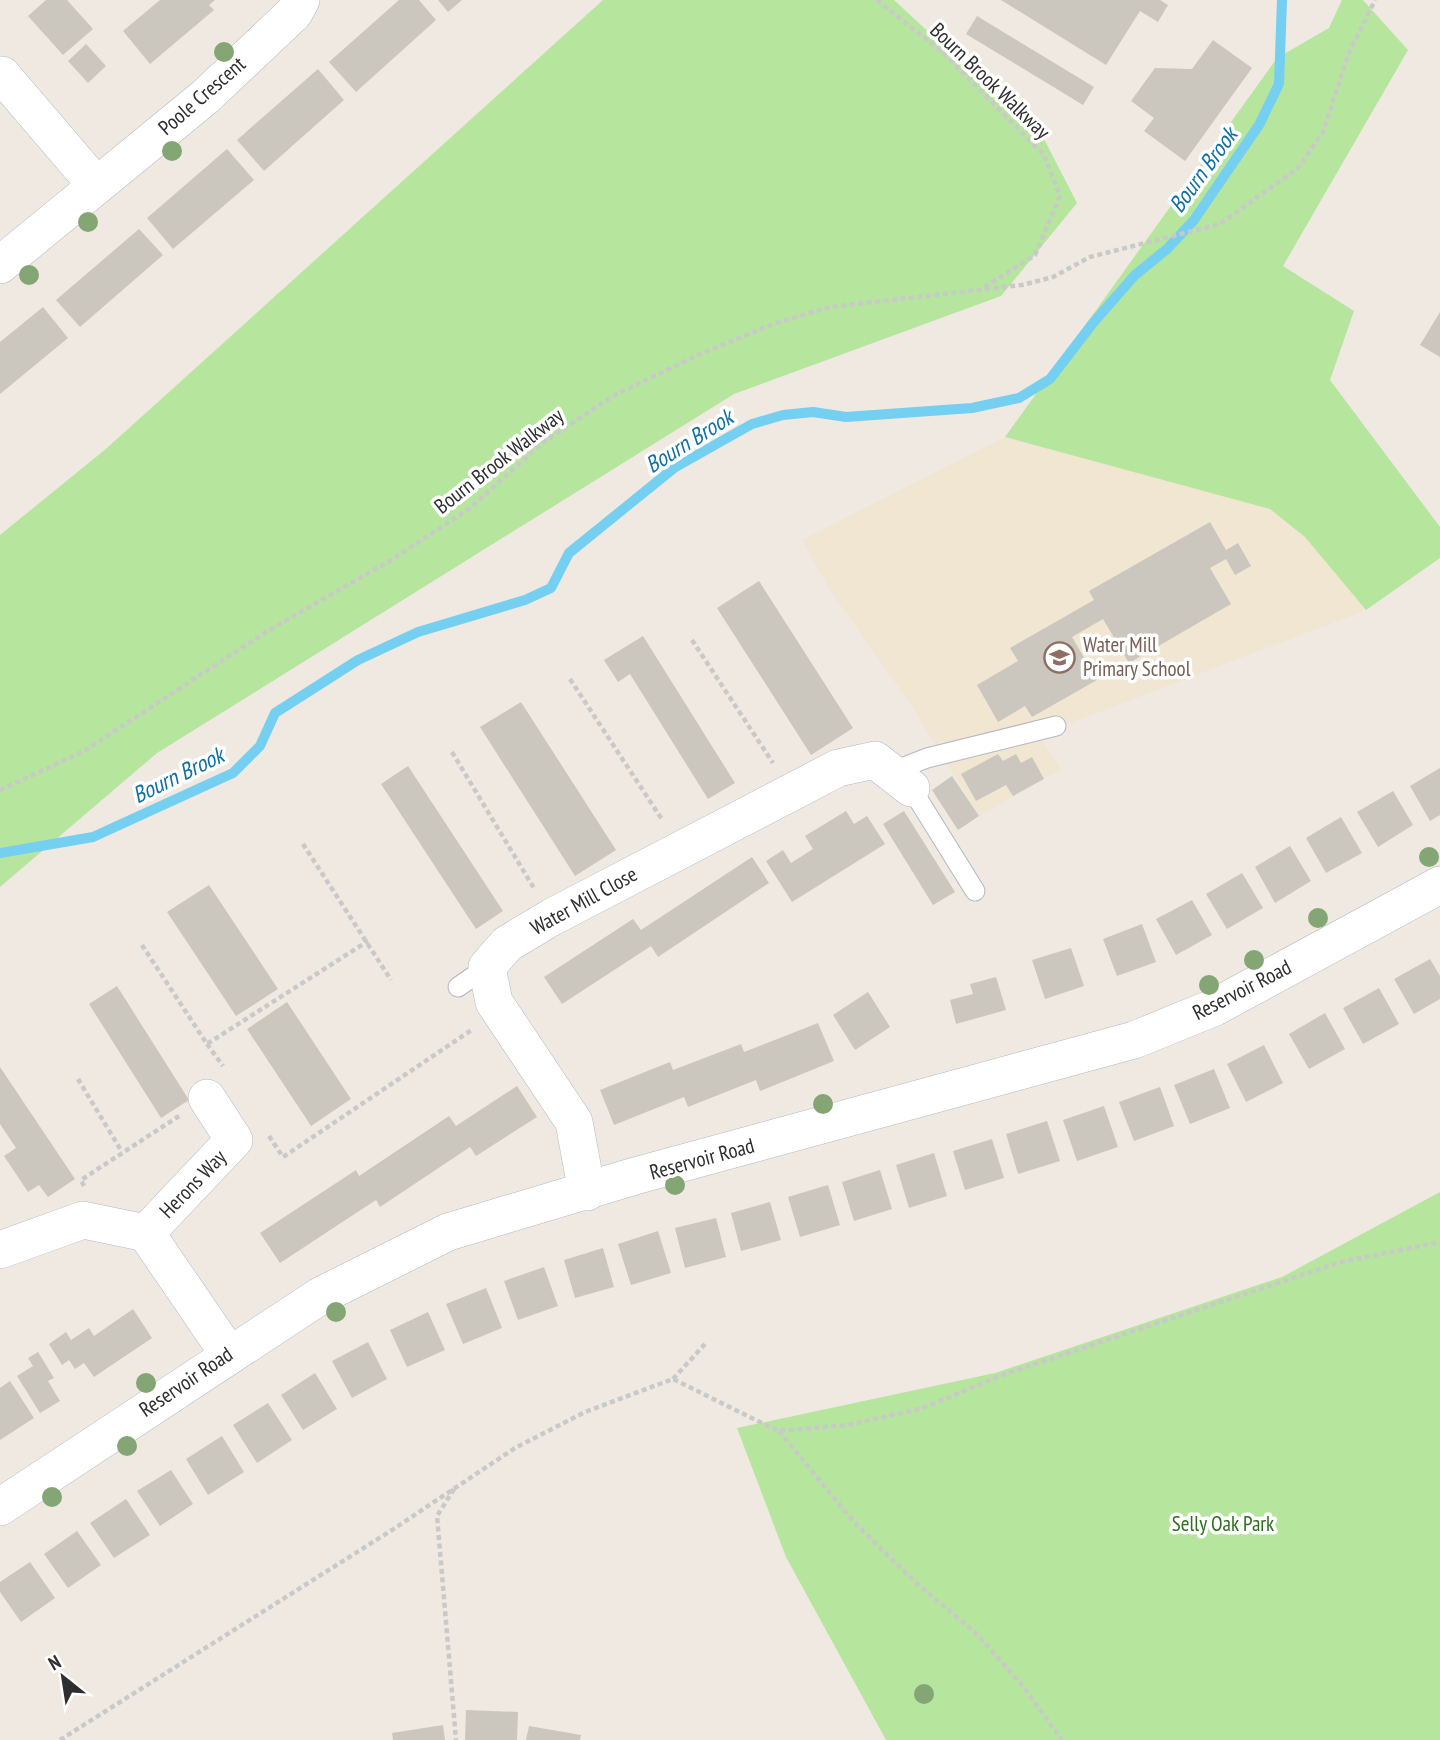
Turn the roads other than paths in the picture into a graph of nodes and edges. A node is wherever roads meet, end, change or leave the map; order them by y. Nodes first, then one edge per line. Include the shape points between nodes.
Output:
1 (301, 0) edge
2 (2, 75) dead end
3 (96, 185) junction
4 (0, 265) edge
5 (1056, 726) dead end
6 (901, 780) junction
7 (1440, 885) edge
8 (975, 891) dead end
9 (217, 1085) road end
10 (587, 1192) junction
11 (146, 1233) junction
12 (0, 1250) edge
13 (228, 1353) junction
14 (0, 1507) edge

1 - 3 street, Poole Crescent via 294,13 205,97
2 - 3 street
3 - 4 street, Poole Crescent
5 - 6 lane via 927,758
6 - 8 lane
6 - 10 street, Water Mill Close via 875,760 838,768 552,918 507,944 473,977 574,1122
7 - 10 street, Reservoir Road via 1215,1007 1134,1040
9 - 11 street, Herons Way via 234,1140
10 - 13 street, Reservoir Road via 448,1232 320,1296
11 - 12 street, Herons Way via 83,1220
11 - 13 street, Herons Way
13 - 14 street, Reservoir Road

